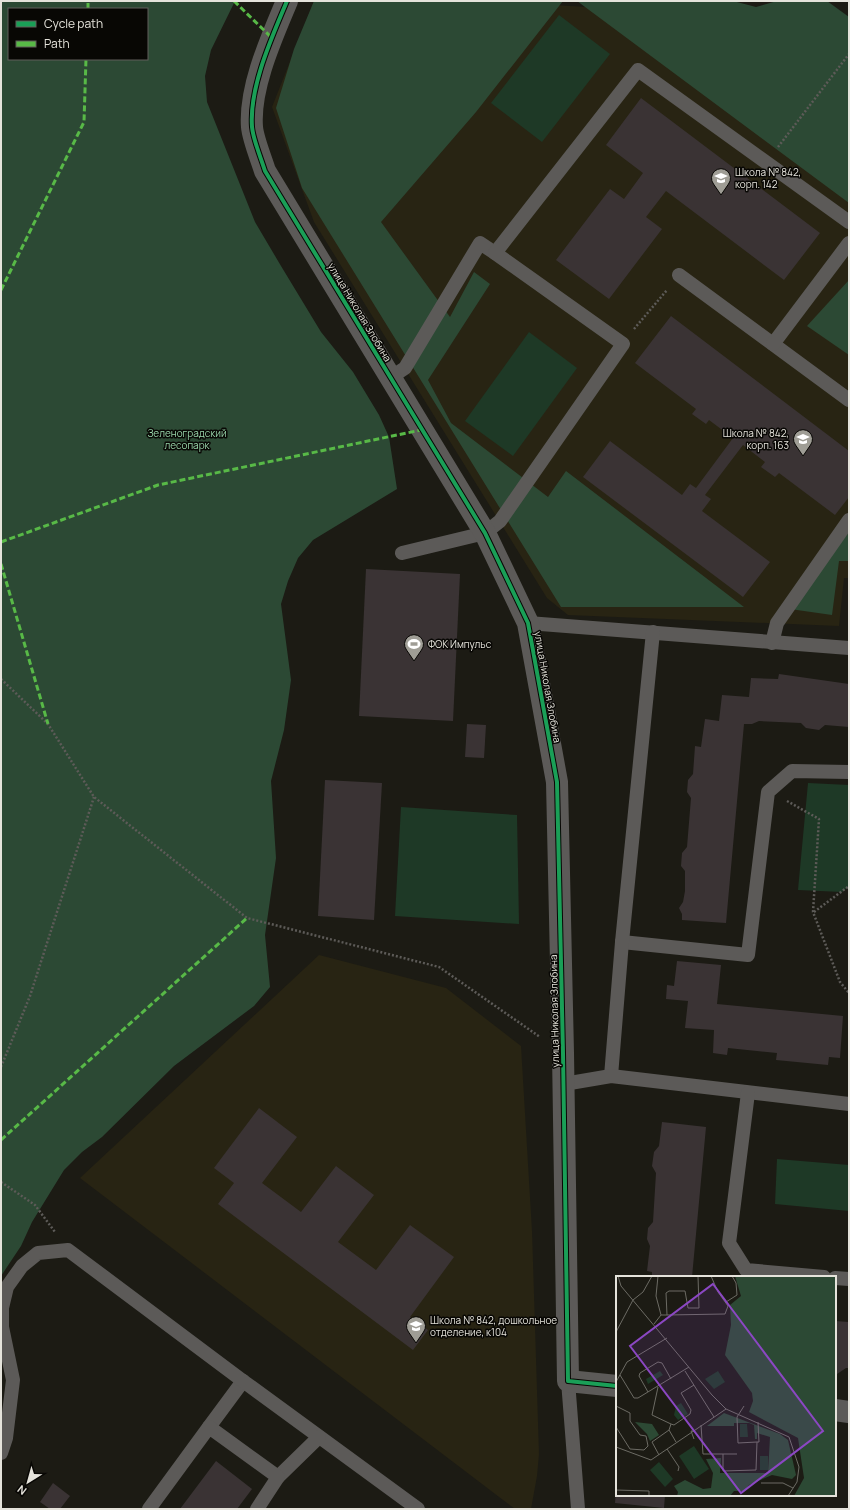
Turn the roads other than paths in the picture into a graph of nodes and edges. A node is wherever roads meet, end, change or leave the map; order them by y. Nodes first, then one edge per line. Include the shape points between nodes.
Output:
1 (287, 1) edge
2 (849, 222) edge
3 (849, 243) edge
4 (494, 253) junction
5 (679, 275) road end
6 (773, 344) junction
7 (390, 378) junction
8 (849, 400) edge
9 (849, 520) edge
10 (484, 533) junction
11 (402, 553) dead end
12 (528, 623) junction
13 (652, 632) junction
14 (772, 643) junction
15 (849, 648) edge
16 (849, 772) edge
17 (622, 942) junction
18 (611, 1076) junction
19 (564, 1084) junction
20 (748, 1092) junction
21 (849, 1104) edge
22 (813, 1276) edge
23 (836, 1278) edge
24 (849, 1280) edge
25 (2, 1327) edge
26 (243, 1381) junction
27 (568, 1381) junction
28 (616, 1386) edge
29 (836, 1410) edge
30 (849, 1412) edge
31 (209, 1427) junction
32 (318, 1437) junction
33 (1, 1453) edge
34 (278, 1477) junction
35 (149, 1509) edge
36 (257, 1509) edge
37 (418, 1509) edge
38 (578, 1509) edge

1 - 7 street, улица Николая Злобина via 254,93 252,127 265,171
2 - 4 lane via 638,70
3 - 6 lane
4 - 7 lane via 480,243 405,368
4 - 10 lane via 623,344 500,521
5 - 6 lane
6 - 8 lane
7 - 10 street, улица Николая Злобина
9 - 14 lane via 777,623
10 - 11 lane
10 - 12 street, улица Николая Злобина
12 - 13 lane
12 - 19 street, улица Николая Злобина via 557,782
13 - 14 lane
13 - 17 lane
14 - 15 lane
16 - 17 lane via 792,771 768,792 748,955
17 - 18 lane
18 - 19 lane
18 - 20 lane
19 - 27 street, улица Николая Злобина
20 - 21 lane
20 - 22 lane via 729,1243 746,1270
23 - 24 lane
25 - 26 lane via 2,1308 7,1287 22,1266 38,1254 68,1250
25 - 33 lane via 13,1380 6,1438
26 - 31 lane
26 - 32 lane
27 - 28 street
27 - 38 lane
29 - 30 street
31 - 34 lane
31 - 35 lane
32 - 34 lane
32 - 37 lane
34 - 36 lane

